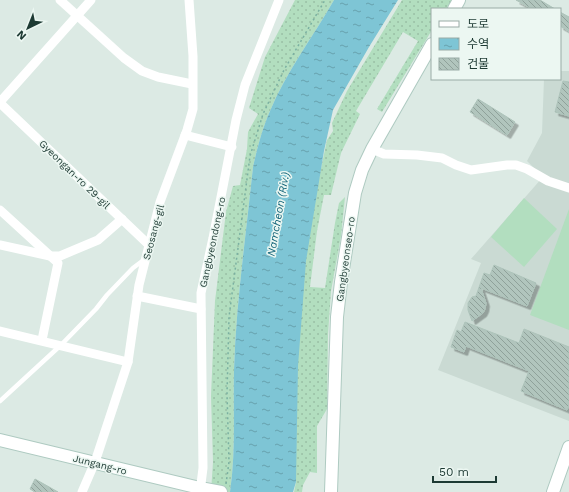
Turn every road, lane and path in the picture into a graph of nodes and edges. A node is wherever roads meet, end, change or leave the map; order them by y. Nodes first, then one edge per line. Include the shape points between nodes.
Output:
1 (60, 0) edge
2 (91, 0) edge
3 (189, 0) edge
4 (279, 0) edge
5 (325, 0) edge
6 (77, 16) junction
7 (431, 46) edge
8 (192, 84) junction
9 (0, 103) edge
10 (185, 135) junction
11 (232, 147) junction
12 (372, 149) junction
13 (569, 188) edge
14 (0, 210) edge
15 (122, 219) junction
16 (0, 245) edge
17 (150, 245) junction
18 (50, 256) junction
19 (146, 258) junction
20 (137, 296) junction
21 (201, 309) junction
22 (0, 331) edge
23 (42, 340) junction
24 (61, 345) junction
25 (128, 362) junction
26 (0, 401) edge
27 (0, 440) edge
28 (569, 447) edge
29 (95, 462) junction
30 (200, 490) edge
31 (223, 490) edge
32 (82, 492) edge
33 (331, 492) edge
34 (554, 492) edge

1 - 6 street
2 - 6 street
3 - 8 street, Seosang-gil
4 - 11 street, Gangbyeondong-ro via 245,85
5 - 31 path via 284,70 263,114 250,156 229,317 229,462
6 - 8 street via 142,72
6 - 9 street
7 - 12 street, Gangbyeonseo-ro
8 - 10 street, Seosang-gil via 193,109
9 - 15 street, Gyeongan-ro 29-gil
10 - 11 street
10 - 17 street, Seosang-gil via 160,202
11 - 21 street, Gangbyeondong-ro via 200,293
12 - 13 street via 384,154 442,158 472,170 516,165 548,182
12 - 33 street, Gangbyeonseo-ro via 355,193 341,282 335,354
14 - 18 street
15 - 17 street, Gyeongan-ro 29-gil
15 - 18 street via 98,240 60,256
16 - 18 street
17 - 19 street, Seosang-gil
18 - 23 street via 58,263
19 - 20 street, Seosang-gil
19 - 24 lane via 133,268
20 - 21 street
20 - 25 street, Seosang-gil
21 - 30 street, Gangbyeondong-ro via 203,468
22 - 23 street
23 - 24 street
24 - 25 street
24 - 26 lane
25 - 29 street, Seosang-gil
27 - 29 street, Jungang-ro
28 - 34 street
29 - 30 street, Jungang-ro
29 - 32 street, Seosang-gil
30 - 31 street, Jungang-ro

